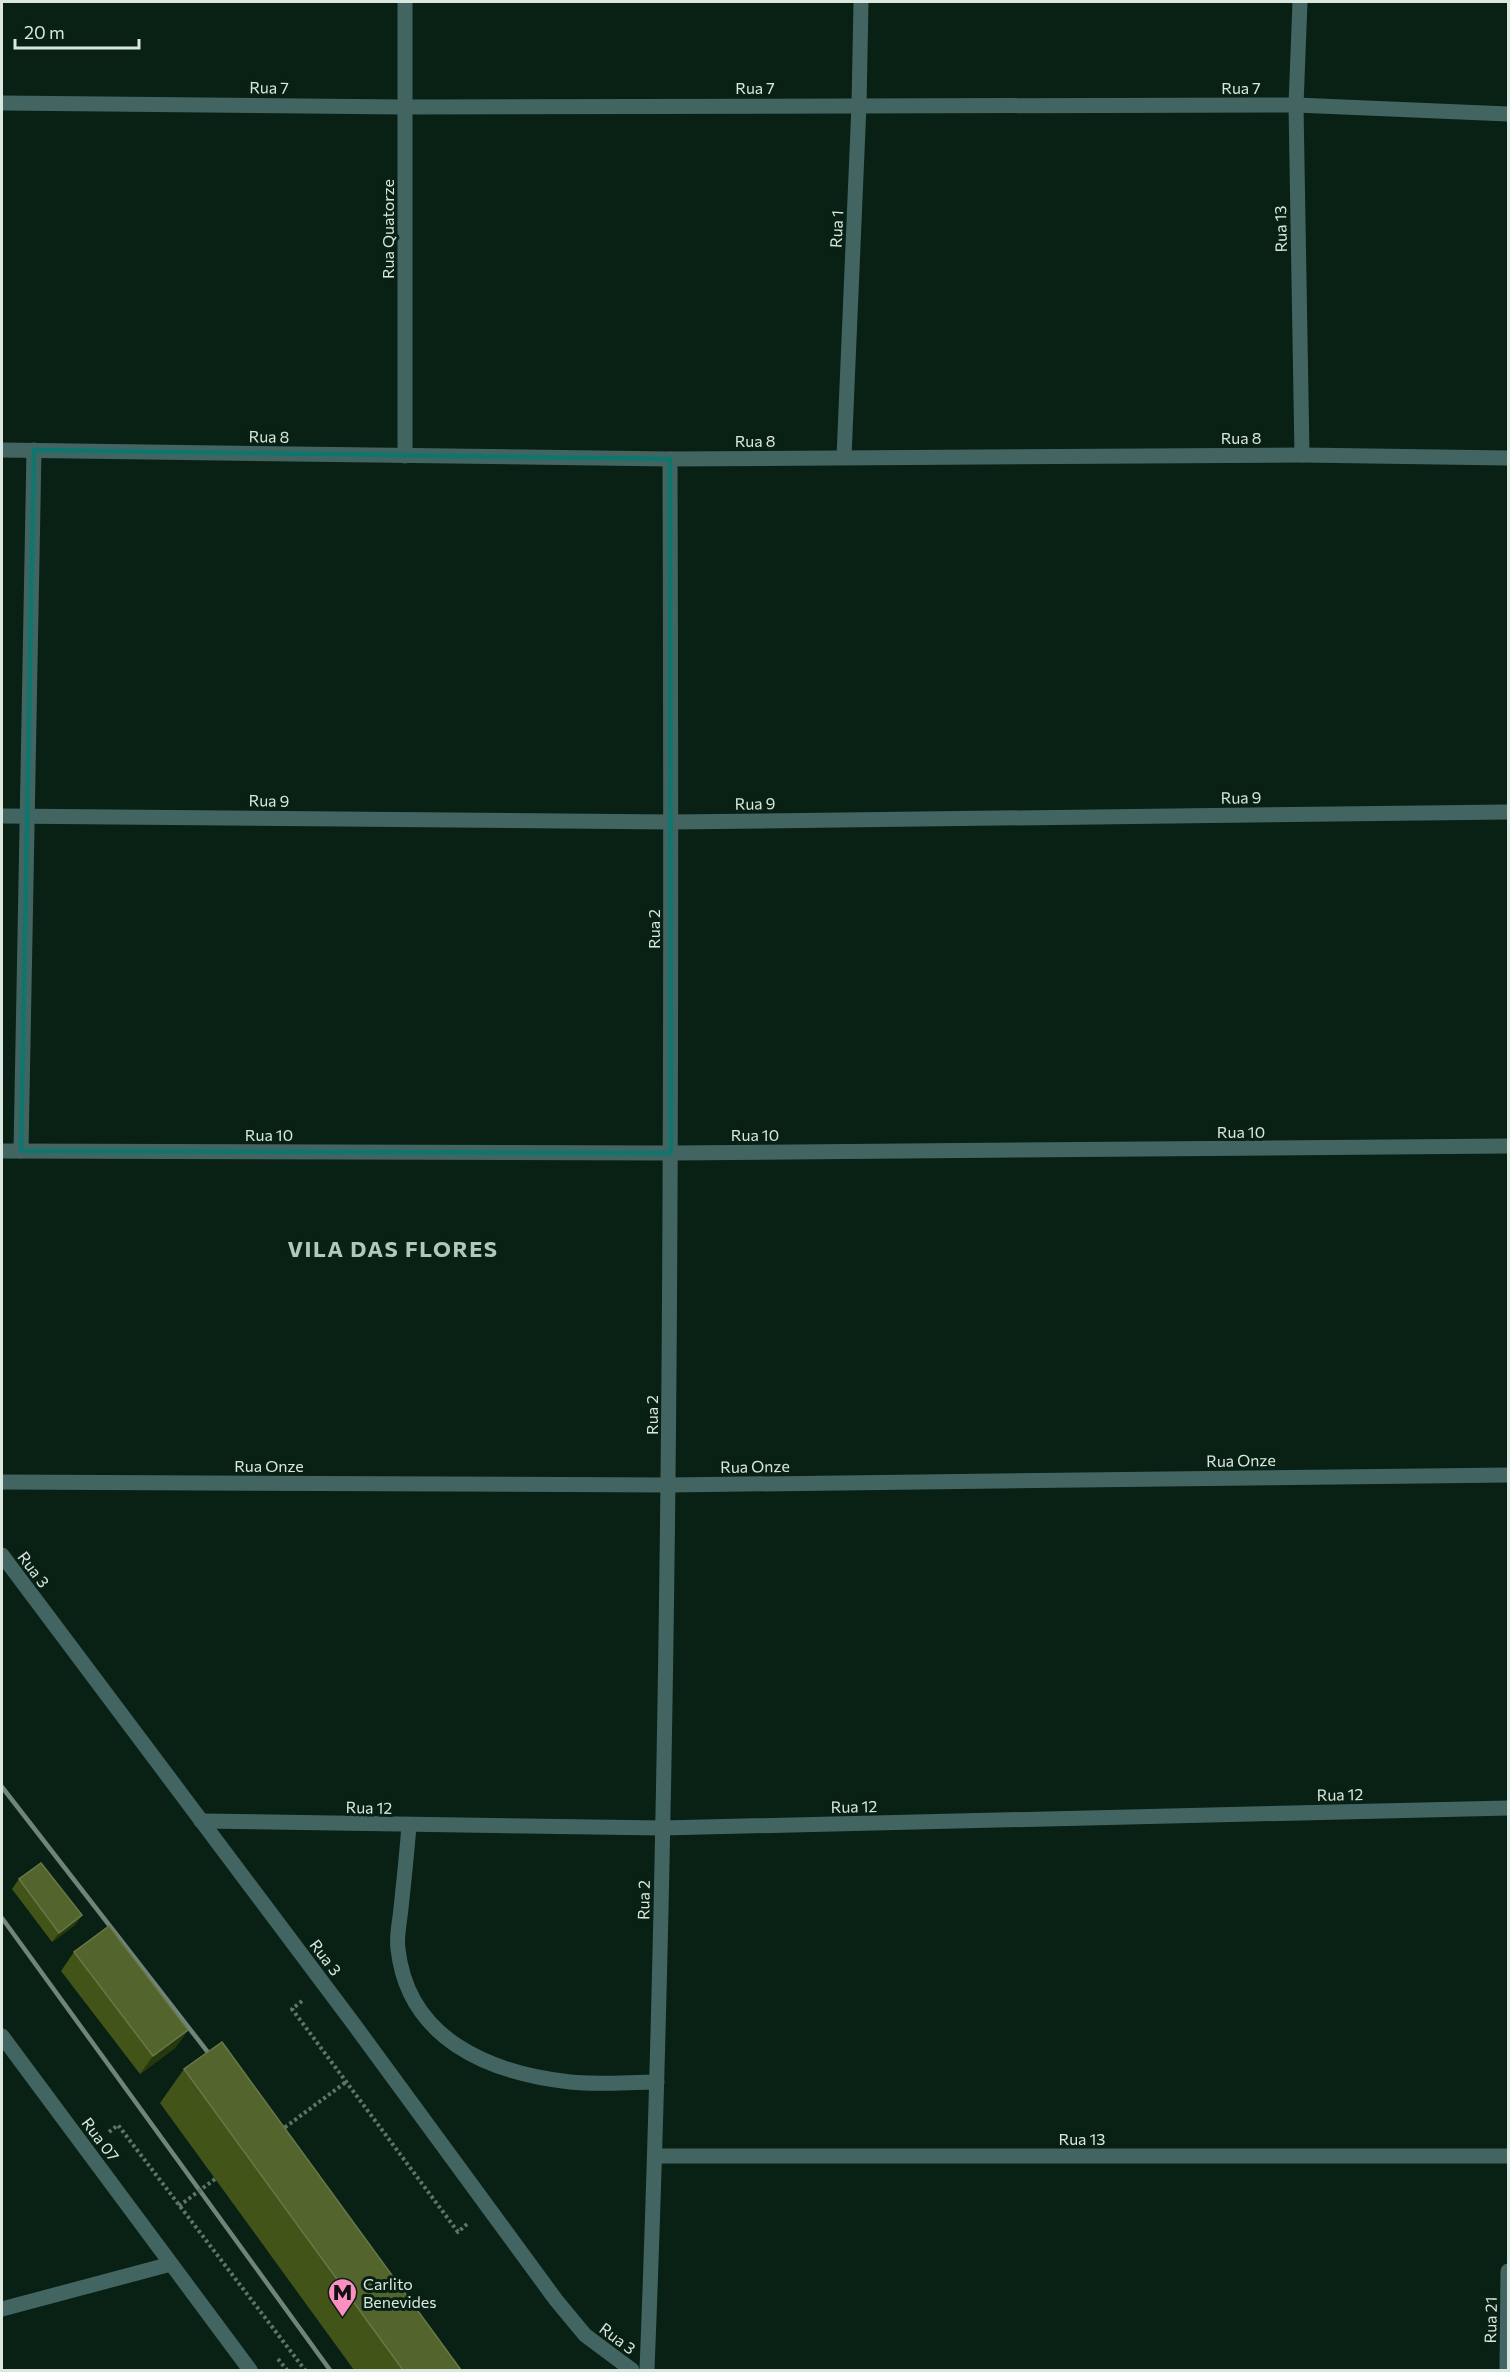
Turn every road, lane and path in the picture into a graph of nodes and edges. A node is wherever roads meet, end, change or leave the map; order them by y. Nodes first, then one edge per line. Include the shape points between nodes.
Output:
1 (405, 2) edge
2 (861, 2) edge
3 (1300, 2) edge
4 (2, 103) edge
5 (860, 105) junction
6 (1296, 105) junction
7 (404, 107) junction
8 (1509, 114) edge
9 (2, 450) edge
10 (34, 450) junction
11 (1302, 455) junction
12 (405, 456) junction
13 (844, 457) junction
14 (1509, 458) edge
15 (670, 459) junction
16 (1509, 812) edge
17 (2, 816) edge
18 (27, 816) junction
19 (671, 822) junction
20 (1509, 1146) edge
21 (2, 1151) edge
22 (21, 1151) junction
23 (671, 1153) junction
24 (1509, 1475) edge
25 (2, 1482) edge
26 (669, 1485) junction
27 (2, 1556) edge
28 (1509, 1808) edge
29 (201, 1821) junction
30 (409, 1825) junction
31 (662, 1828) junction
32 (292, 2009) dead end
33 (2, 2036) edge
34 (657, 2082) junction
35 (118, 2125) dead end
36 (272, 2137) edge
37 (656, 2156) junction
38 (1509, 2156) edge
39 (225, 2172) dead end
40 (179, 2206) junction
41 (171, 2264) junction
42 (1509, 2271) edge
43 (2, 2309) edge
44 (250, 2370) edge
45 (305, 2370) edge
46 (632, 2370) edge
47 (647, 2370) edge
48 (1507, 2370) edge

1 - 7 street, Rua Quatorze
2 - 5 street, Rua 1
3 - 6 street, Rua 13
4 - 7 street, Rua 7
5 - 6 street, Rua 7
5 - 7 street, Rua 7
5 - 13 street, Rua 1
6 - 8 street, Rua 7
6 - 11 street, Rua 13
7 - 12 street, Rua Quatorze
9 - 10 street, Rua 8
10 - 12 street, Rua 8
10 - 18 street
11 - 13 street, Rua 8
11 - 14 street, Rua 8
12 - 15 street, Rua 8
13 - 15 street, Rua 8
15 - 19 street, Rua 2
16 - 19 street, Rua 9
17 - 18 street, Rua 9
18 - 19 street, Rua 9
18 - 22 street
19 - 23 street, Rua 2
20 - 23 street, Rua 10
21 - 22 street, Rua 10
22 - 23 street, Rua 10
23 - 26 street, Rua 2
24 - 26 street, Rua Onze
25 - 26 street, Rua Onze
26 - 31 street, Rua 2
27 - 29 street, Rua 3
28 - 31 street, Rua 12
29 - 30 street, Rua 12
29 - 46 street, Rua 3 via 556,2300 585,2335
30 - 31 street, Rua 12
30 - 34 street via 397,1946 404,1980 418,2010 444,2038 475,2058 520,2074 572,2082
31 - 34 street, Rua 2
32 - 36 path, bridge via 346,2082
33 - 41 street, Rua 07
34 - 37 street, Rua 2
35 - 40 path
37 - 38 street, Rua 13
37 - 47 street, Rua 2
39 - 40 path, bridge
40 - 45 path
41 - 43 street
41 - 44 street, Rua 07
42 - 48 street, Rua 21

